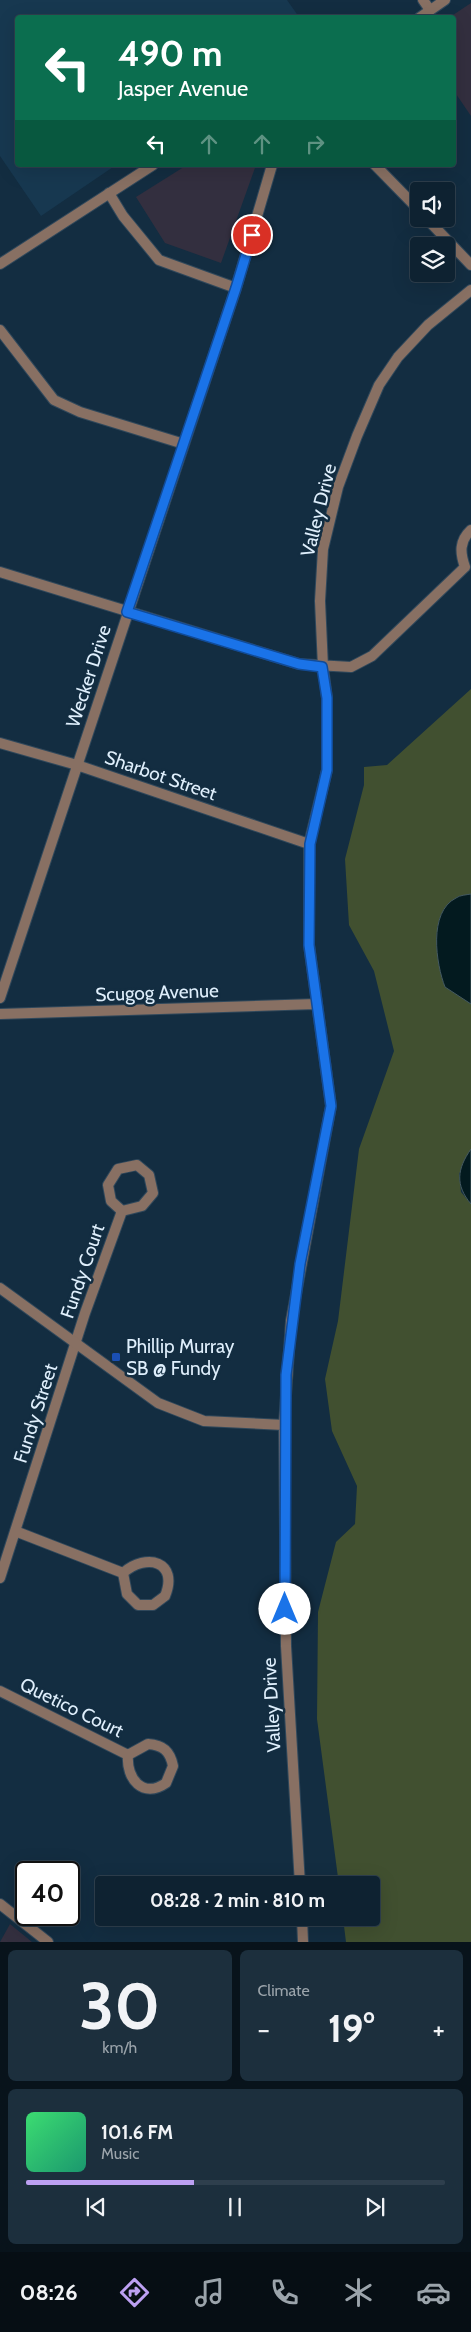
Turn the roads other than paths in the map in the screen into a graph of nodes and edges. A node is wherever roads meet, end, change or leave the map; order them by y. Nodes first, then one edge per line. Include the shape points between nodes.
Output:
1 (423, 0) edge
2 (445, 0) edge
3 (430, 10) junction
4 (424, 15) edge
5 (150, 167) edge
6 (271, 167) edge
7 (377, 167) edge
8 (109, 194) junction
9 (410, 201) edge
10 (435, 227) edge
11 (0, 264) edge
12 (471, 265) edge
13 (236, 288) junction
14 (471, 290) edge
15 (0, 330) edge
16 (184, 444) junction
17 (471, 530) edge
18 (468, 568) edge
19 (0, 572) edge
20 (127, 612) junction
21 (322, 667) junction
22 (0, 743) edge
23 (77, 765) junction
24 (310, 844) junction
25 (0, 998) edge
26 (316, 1004) junction
27 (0, 1014) edge
28 (122, 1211) junction
29 (0, 1288) edge
30 (76, 1344) junction
31 (284, 1425) junction
32 (15, 1532) junction
33 (122, 1573) junction
34 (0, 1578) edge
35 (0, 1691) edge
36 (128, 1755) junction
37 (299, 1876) edge
38 (0, 1904) edge
39 (302, 1926) edge
40 (48, 1942) edge
41 (303, 1942) edge

1 - 3 street
2 - 3 street
3 - 4 street
5 - 8 street
6 - 13 street, Wecker Drive
7 - 9 street
8 - 11 street
8 - 13 street via 159,260
10 - 12 street
13 - 16 street, Wecker Drive
14 - 21 street, Valley Drive via 428,325 398,357 379,385 357,436 338,487 323,549 320,601
15 - 16 street via 54,400 80,412
16 - 20 street, Wecker Drive
17 - 18 street via 462,543 461,555
18 - 21 street via 372,656 351,667
19 - 20 street
20 - 21 street via 299,664
20 - 23 street, Wecker Drive
21 - 24 street, Valley Drive via 327,698 327,770
22 - 23 street, Sharbot Street
23 - 24 street, Sharbot Street
23 - 25 street, Wecker Drive
24 - 26 street, Valley Drive via 309,945
26 - 27 street, Scugog Avenue
26 - 31 street, Valley Drive via 331,1106 291,1321
28 - 28 street, Fundy Court via 142,1206 153,1193 149,1175 137,1165 118,1169 108,1185 111,1201
28 - 30 street, Fundy Court
29 - 30 street
30 - 31 street via 158,1402 204,1421
30 - 32 street, Fundy Street
31 - 37 street, Valley Drive via 286,1646
32 - 33 street
32 - 34 street, Fundy Street
33 - 33 street via 141,1562 162,1566 169,1580 165,1596 153,1606 138,1605 127,1594
35 - 36 street, Quetico Court
36 - 36 street, Quetico Court via 129,1772 143,1789 160,1787 171,1776 171,1757 158,1745 148,1744
38 - 40 street
39 - 41 street

